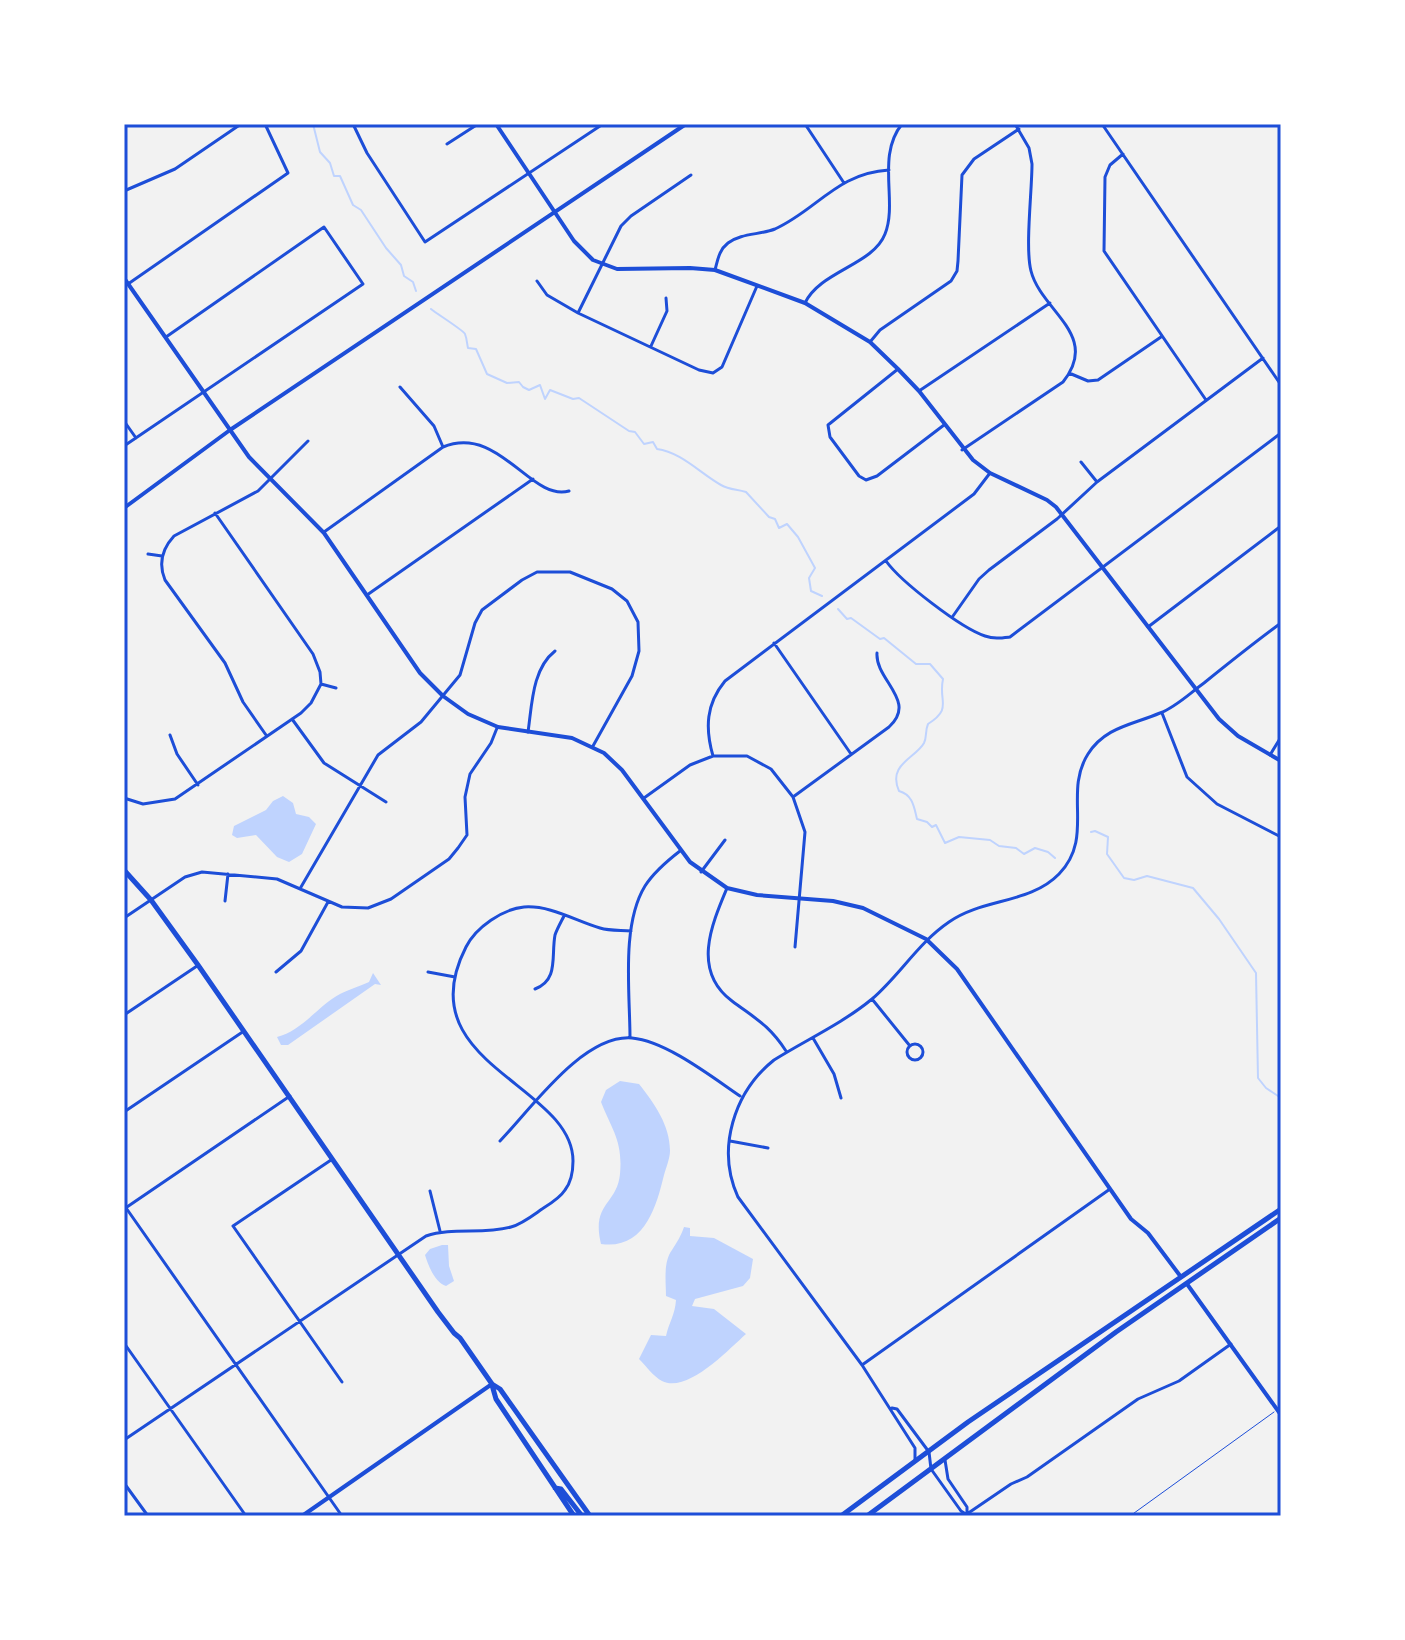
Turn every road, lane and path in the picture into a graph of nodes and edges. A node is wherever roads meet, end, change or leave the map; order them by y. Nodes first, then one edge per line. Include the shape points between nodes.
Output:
1 (241, 124) edge
2 (265, 124) edge
3 (353, 124) edge
4 (478, 124) edge
5 (496, 124) edge
6 (603, 124) edge
7 (686, 124) edge
8 (805, 124) edge
9 (902, 124) edge
10 (1015, 124) edge
11 (1102, 124) edge
12 (1019, 129) junction
13 (447, 144) dead end
14 (1123, 154) junction
15 (889, 170) junction
16 (529, 174) junction
17 (691, 175) dead end
18 (844, 183) junction
19 (124, 191) edge
20 (555, 212) junction
21 (601, 265) junction
22 (715, 270) junction
23 (124, 278) edge
24 (537, 281) dead end
25 (128, 284) junction
26 (758, 285) junction
27 (666, 298) dead end
28 (805, 303) junction
29 (1050, 303) junction
30 (578, 313) junction
31 (166, 337) junction
32 (1161, 337) junction
33 (870, 342) junction
34 (651, 346) junction
35 (1263, 358) junction
36 (898, 369) junction
37 (1069, 373) junction
38 (1281, 385) edge
39 (400, 387) dead end
40 (919, 391) junction
41 (204, 393) junction
42 (1206, 400) junction
43 (124, 421) edge
44 (944, 425) junction
45 (230, 430) junction
46 (1281, 433) edge
47 (136, 438) junction
48 (308, 441) dead end
49 (124, 446) edge
50 (443, 447) junction
51 (962, 450) junction
52 (1081, 462) dead end
53 (990, 473) junction
54 (271, 479) junction
55 (533, 479) junction
56 (1097, 482) junction
57 (569, 491) dead end
58 (124, 508) edge
59 (215, 513) junction
60 (1062, 514) junction
61 (1281, 526) edge
62 (324, 533) junction
63 (148, 554) dead end
64 (162, 556) junction
65 (886, 561) junction
66 (1103, 568) junction
67 (367, 595) junction
68 (953, 616) junction
69 (1281, 623) edge
70 (1148, 627) junction
71 (774, 643) junction
72 (555, 651) dead end
73 (877, 653) dead end
74 (321, 684) junction
75 (336, 688) dead end
76 (1196, 689) junction
77 (443, 696) junction
78 (1162, 713) junction
79 (292, 719) junction
80 (498, 727) junction
81 (528, 732) junction
82 (170, 735) dead end
83 (267, 736) junction
84 (1281, 737) edge
85 (593, 746) junction
86 (851, 754) junction
87 (1270, 755) junction
88 (713, 756) junction
89 (1281, 761) edge
90 (198, 785) junction
91 (360, 787) junction
92 (793, 797) junction
93 (124, 798) edge
94 (644, 798) junction
95 (386, 802) dead end
96 (1281, 837) edge
97 (725, 840) dead end
98 (681, 851) junction
99 (124, 870) edge
100 (701, 872) junction
101 (228, 874) junction
102 (301, 887) junction
103 (727, 888) junction
104 (799, 898) junction
105 (151, 900) junction
106 (225, 901) dead end
107 (328, 902) junction
108 (564, 916) junction
109 (124, 918) edge
110 (631, 931) junction
111 (926, 939) junction
112 (795, 947) dead end
113 (198, 965) junction
114 (276, 972) dead end
115 (428, 972) dead end
116 (455, 977) junction
117 (535, 989) dead end
118 (872, 999) junction
119 (124, 1015) edge
120 (244, 1031) junction
121 (630, 1038) junction
122 (813, 1038) junction
123 (910, 1046) dead end
124 (786, 1052) junction
125 (290, 1096) junction
126 (742, 1097) junction
127 (841, 1098) dead end
128 (537, 1103) junction
129 (124, 1112) edge
130 (500, 1141) dead end
131 (730, 1141) junction
132 (768, 1148) dead end
133 (334, 1158) junction
134 (1110, 1189) junction
135 (430, 1191) dead end
136 (125, 1207) edge
137 (1281, 1209) edge
138 (1281, 1218) edge
139 (440, 1231) junction
140 (400, 1254) junction
141 (1181, 1276) junction
142 (1186, 1283) junction
143 (299, 1321) junction
144 (124, 1343) edge
145 (1231, 1344) junction
146 (237, 1363) junction
147 (862, 1365) junction
148 (342, 1382) dead end
149 (492, 1384) junction
150 (171, 1408) junction
151 (891, 1408) junction
152 (1279, 1408) edge
153 (1281, 1415) edge
154 (124, 1440) edge
155 (929, 1452) junction
156 (945, 1457) junction
157 (914, 1463) junction
158 (931, 1469) junction
159 (124, 1483) edge
160 (554, 1487) junction
161 (329, 1498) junction
162 (967, 1515) edge
163 (148, 1516) edge
164 (246, 1516) edge
165 (302, 1516) edge
166 (342, 1516) edge
167 (574, 1516) edge
168 (582, 1516) edge
169 (590, 1516) edge
170 (841, 1516) edge
171 (867, 1516) edge
172 (1130, 1516) edge

1 - 19 street via 175,169
2 - 25 street via 288,173
3 - 16 street via 425,242
4 - 13 street
5 - 16 street
6 - 16 street
7 - 20 street
8 - 18 street
9 - 15 street via 892,142
10 - 12 street
11 - 14 street
12 - 29 street via 1032,164 1030,268
12 - 33 street via 974,159 962,175 957,271 951,281
14 - 32 street via 1105,177 1104,251
14 - 35 street
15 - 18 street
15 - 28 street via 887,230 881,242 819,286
16 - 20 street
17 - 21 street via 626,220
18 - 22 street via 780,226 733,239 719,253
20 - 21 street via 579,248
20 - 45 street
21 - 22 street
21 - 30 street
22 - 26 street
23 - 25 street
24 - 30 street via 547,295
25 - 31 street
26 - 28 street
26 - 34 street via 717,371 699,370
27 - 34 street via 667,311
28 - 33 street
29 - 37 street via 1075,342
29 - 40 street
30 - 34 street
31 - 41 street
31 - 41 street via 324,227 363,284
32 - 37 street via 1098,380
32 - 42 street
33 - 36 street
35 - 38 street
35 - 42 street
36 - 40 street
36 - 44 street via 828,425 830,437 859,476 877,476
37 - 51 street
39 - 50 street via 434,426
40 - 44 street
41 - 45 street
41 - 47 street
42 - 56 street
43 - 47 street
44 - 51 street
45 - 54 street
45 - 58 street
46 - 66 street
47 - 49 street
48 - 54 street
50 - 55 street via 465,441 483,445
50 - 62 street
51 - 53 street
52 - 56 street
53 - 60 street via 1047,500
53 - 65 street via 974,494
54 - 59 street
54 - 62 street
55 - 57 street via 554,491
55 - 67 street
56 - 60 street
59 - 64 street via 174,536
59 - 74 street via 313,654
60 - 66 street
60 - 68 street via 979,579
61 - 70 street
62 - 67 street
63 - 64 street
64 - 83 street via 165,580 225,663
65 - 68 street via 905,583
65 - 71 street
66 - 68 street via 1010,637 980,635
66 - 70 street
67 - 77 street via 420,673
69 - 76 street
70 - 76 street
71 - 86 street
71 - 88 street via 731,676 715,696 707,719
72 - 81 street via 534,688
73 - 86 street via 899,711 894,722
74 - 75 street
74 - 79 street via 311,703
76 - 78 street
76 - 87 street via 1231,731
77 - 80 street
77 - 85 street via 464,668 475,623 487,605 537,572 570,572 620,595 640,631 632,676
77 - 91 street via 421,722 378,755
78 - 96 street via 1187,777 1217,804
78 - 111 street via 1115,729 1088,754 1077,786 1079,832 1061,873 1036,891 951,920
79 - 83 street
79 - 91 street via 324,763
80 - 81 street
80 - 107 street via 470,774 467,835 449,859 376,906
81 - 85 street
82 - 90 street
83 - 90 street
84 - 87 street
85 - 94 street
86 - 92 street
87 - 89 street
88 - 92 street via 755,758
88 - 94 street via 690,765
90 - 93 street via 169,801 143,804
91 - 95 street
91 - 102 street
92 - 104 street via 806,840
94 - 98 street
97 - 100 street
98 - 100 street
98 - 110 street via 646,884
99 - 105 main road
100 - 103 street
101 - 102 street
101 - 105 street via 193,874
101 - 106 street
102 - 107 street
103 - 104 street
103 - 124 street via 711,926 710,975 721,992 773,1031
104 - 111 street via 863,908
104 - 112 street
105 - 109 street
105 - 113 main road
107 - 114 street via 301,951
108 - 110 street via 605,930
108 - 116 street via 532,907 500,915 473,936
108 - 117 street via 555,935 548,982
110 - 121 street
111 - 118 street
111 - 134 street via 957,969
113 - 119 street
113 - 120 main road
115 - 116 street
116 - 128 street via 453,1002 461,1026 491,1065
118 - 122 street
118 - 123 street
120 - 125 main road
120 - 129 street
121 - 126 street via 670,1051
121 - 128 street via 576,1059
122 - 124 street
122 - 127 street
124 - 126 street via 760,1071
125 - 133 main road
125 - 136 street
126 - 131 street
128 - 130 street
128 - 139 street via 568,1134 573,1164 565,1191 509,1228
131 - 132 street
131 - 147 street via 728,1168 738,1197
133 - 140 main road
133 - 143 street via 233,1226
134 - 141 street
134 - 147 street
135 - 139 street
136 - 146 street
137 - 141 main road
138 - 142 main road
139 - 140 street
140 - 143 street
140 - 149 main road
141 - 142 street
141 - 155 main road
142 - 145 street
142 - 156 main road
143 - 146 street
143 - 148 street
144 - 150 street
145 - 152 street
145 - 162 street via 1179,1381 1138,1399
146 - 150 street
146 - 161 street
147 - 151 street
149 - 160 main road via 493,1394
149 - 161 street
149 - 169 main road
150 - 154 street
150 - 164 street
151 - 155 street
151 - 157 street via 915,1448
152 - 153 street
152 - 172 lane
155 - 157 main road
155 - 158 street
156 - 158 main road
156 - 162 street via 945,1473
157 - 170 main road
158 - 162 street
158 - 171 main road
159 - 163 street
160 - 167 main road
160 - 168 main road
161 - 165 street
161 - 166 street

